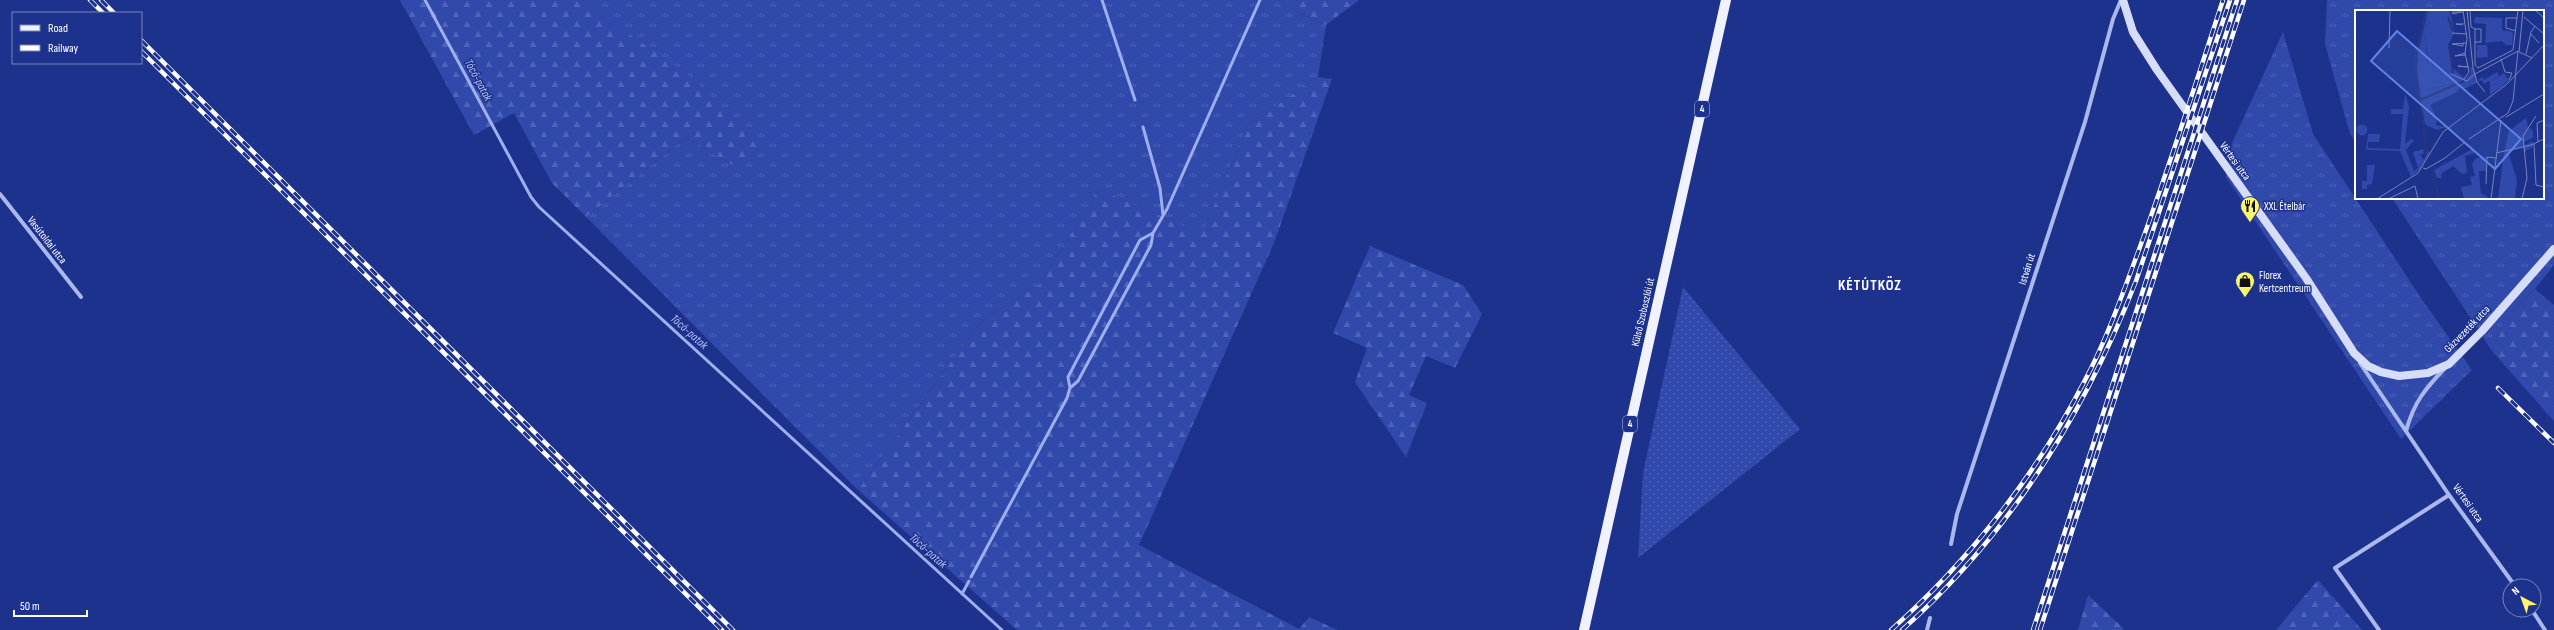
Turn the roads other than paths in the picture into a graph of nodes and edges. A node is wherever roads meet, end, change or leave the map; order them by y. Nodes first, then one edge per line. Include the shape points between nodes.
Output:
1 (1726, 0) edge
2 (2122, 0) edge
3 (0, 194) edge
4 (2554, 248) edge
5 (81, 297) dead end
6 (2354, 352) junction
7 (2449, 364) junction
8 (2406, 431) junction
9 (2449, 495) junction
10 (1951, 544) dead end
11 (2509, 578) edge
12 (1930, 618) dead end
13 (2538, 618) edge
14 (1584, 630) edge
15 (1927, 630) edge
16 (2379, 630) edge
17 (2546, 630) edge

1 - 14 main road, Külső Szoboszlói út / 4
2 - 6 street, Vértesi utca via 2131,28 2157,70 2306,278
2 - 10 street, István út via 2113,19 2085,122 1957,514
3 - 5 street, Vasútoldal utca
4 - 7 street, Gázvezeték utca via 2482,331
6 - 7 street, Gázvezeték utca via 2368,366 2399,376 2428,373
6 - 8 street, Vértesi utca
7 - 8 street via 2422,393 2411,410
8 - 9 street, Vértesi utca
9 - 11 street, Vértesi utca
9 - 16 street via 2335,568
12 - 15 street
13 - 17 street

